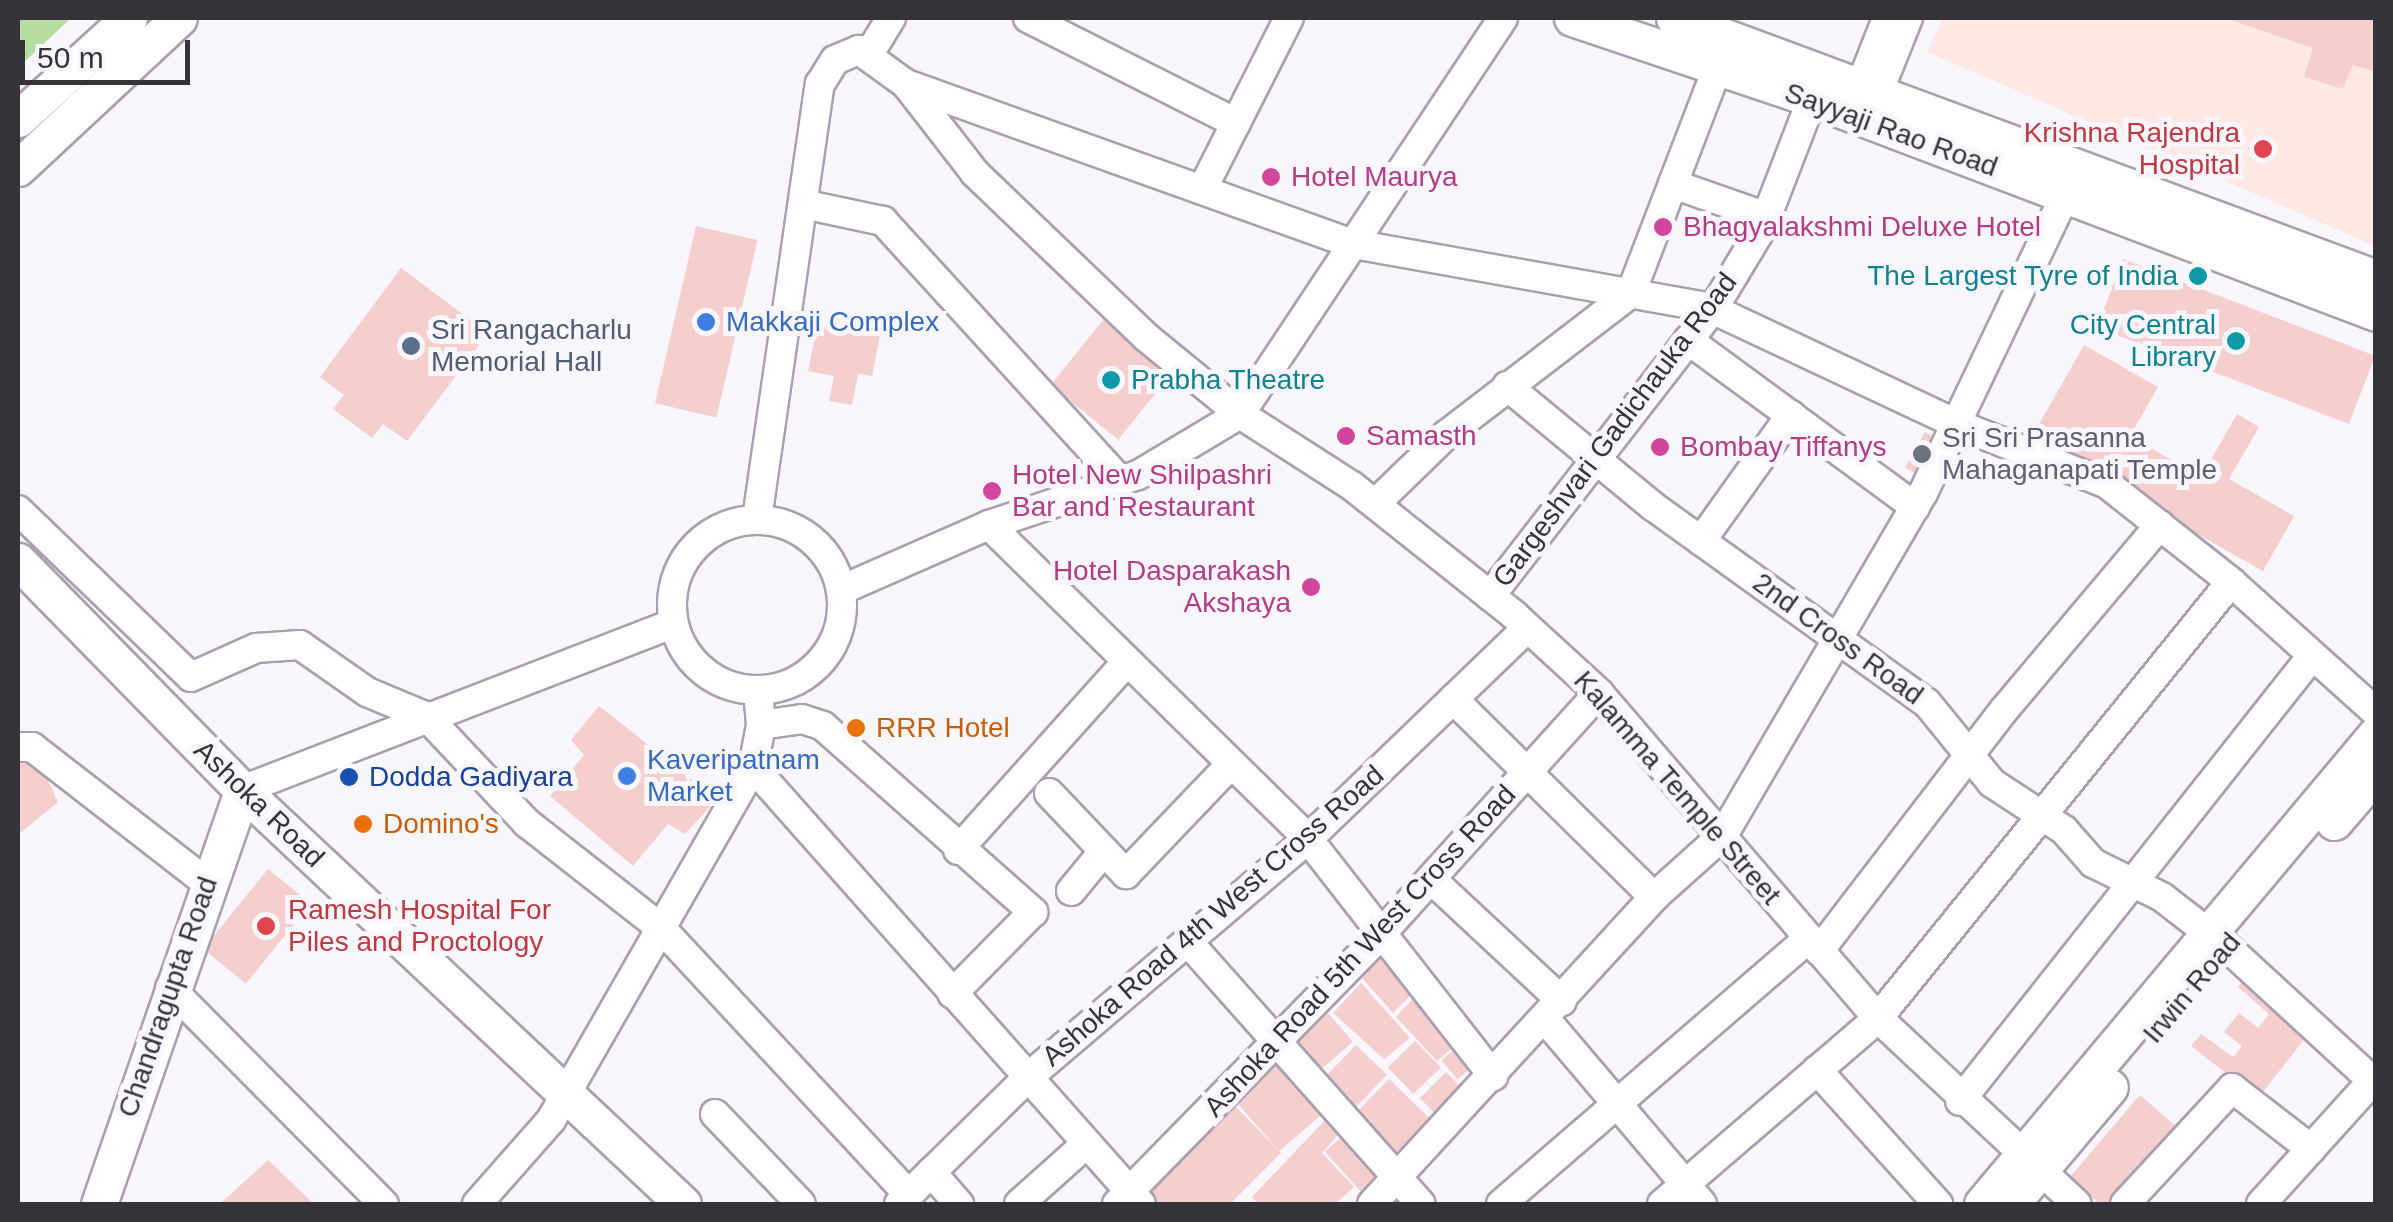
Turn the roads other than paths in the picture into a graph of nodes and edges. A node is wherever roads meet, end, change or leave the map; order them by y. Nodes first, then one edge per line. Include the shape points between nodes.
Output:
1 (129, 18) edge
2 (179, 18) edge
3 (890, 18) edge
4 (1028, 18) edge
5 (1289, 18) edge
6 (1503, 18) edge
7 (1572, 18) edge
8 (1674, 18) edge
9 (1887, 18) edge
10 (1908, 18) edge
11 (869, 54) junction
12 (1716, 70) junction
13 (906, 84) junction
14 (1869, 90) junction
15 (1812, 99) junction
16 (18, 119) edge
17 (1236, 123) junction
18 (18, 168) edge
19 (1673, 184) junction
20 (1202, 190) junction
21 (2066, 193) junction
22 (803, 204) junction
23 (1766, 217) junction
24 (1352, 244) junction
25 (2376, 278) edge
26 (1631, 293) junction
27 (1713, 309) junction
28 (2376, 313) edge
29 (1688, 340) junction
30 (1506, 386) junction
31 (1240, 414) junction
32 (1790, 415) junction
33 (1958, 424) junction
34 (1596, 459) junction
35 (1120, 481) junction
36 (1375, 504) junction
37 (1915, 507) junction
38 (18, 510) edge
39 (758, 520) junction
40 (989, 526) junction
41 (2160, 526) junction
42 (1702, 540) junction
43 (18, 561) edge
44 (2231, 582) junction
45 (841, 590) junction
46 (1490, 596) junction
47 (673, 624) junction
48 (1527, 628) junction
49 (1840, 638) junction
50 (2312, 656) junction
51 (1125, 664) junction
52 (758, 692) junction
53 (1600, 693) junction
54 (1454, 699) junction
55 (2376, 712) edge
56 (427, 717) junction
57 (761, 725) junction
58 (2376, 734) edge
59 (18, 748) edge
60 (1967, 758) junction
61 (1230, 764) junction
62 (753, 767) junction
63 (1531, 769) junction
64 (2376, 773) edge
65 (242, 790) junction
66 (1049, 793) dead end
67 (2041, 816) junction
68 (1723, 834) junction
69 (1308, 840) junction
70 (958, 850) junction
71 (1104, 851) junction
72 (1431, 879) junction
73 (2134, 881) junction
74 (206, 882) junction
75 (1071, 891) dead end
76 (1654, 897) junction
77 (662, 929) junction
78 (1380, 935) junction
79 (2219, 941) junction
80 (1189, 944) junction
81 (1813, 945) junction
82 (170, 988) junction
83 (952, 994) junction
84 (1554, 1010) junction
85 (1878, 1018) junction
86 (1274, 1046) junction
87 (1817, 1070) junction
88 (1493, 1076) junction
89 (1026, 1079) junction
90 (2374, 1083) edge
91 (562, 1094) junction
92 (1960, 1100) junction
93 (1618, 1103) junction
94 (715, 1114) dead end
95 (1086, 1144) junction
96 (2310, 1150) junction
97 (2032, 1161) junction
98 (932, 1172) junction
99 (1398, 1176) junction
100 (1693, 1195) edge
101 (904, 1200) edge
102 (1130, 1201) edge
103 (99, 1204) edge
104 (384, 1204) edge
105 (477, 1204) edge
106 (684, 1204) edge
107 (802, 1204) edge
108 (960, 1204) edge
109 (1018, 1204) edge
110 (1372, 1204) edge
111 (1421, 1204) edge
112 (1501, 1204) edge
113 (1662, 1204) edge
114 (1938, 1204) edge
115 (1982, 1204) edge
116 (2011, 1204) edge
117 (2077, 1204) edge
118 (2125, 1204) edge
119 (2261, 1204) edge

1 - 16 main road
2 - 18 main road
3 - 11 street
4 - 17 street
5 - 17 street
6 - 24 street
7 - 12 main road, Sayyaji Rao Road
8 - 14 main road, Sayyaji Rao Road
9 - 14 street
10 - 14 street
11 - 13 street
11 - 22 street via 846,53 820,84
12 - 15 main road, Sayyaji Rao Road
12 - 19 street
13 - 20 street
13 - 31 street, Kalamma Temple Street via 976,172 1146,337
14 - 25 main road, Sayyaji Rao Road
15 - 21 main road, Sayyaji Rao Road
15 - 23 street, Gargeshvari Gadichauka Road
17 - 20 street
19 - 23 street
19 - 26 street
20 - 24 street
21 - 28 main road, Sayyaji Rao Road
21 - 33 street
22 - 35 street via 883,221
22 - 39 street
23 - 27 street, Gargeshvari Gadichauka Road
24 - 26 street
24 - 31 street
26 - 27 street
26 - 30 street
27 - 29 street, Gargeshvari Gadichauka Road
27 - 33 street
29 - 32 street
29 - 34 street, Gargeshvari Gadichauka Road
30 - 34 street, 2nd Cross Road
30 - 36 street
31 - 35 street
31 - 36 street, Kalamma Temple Street
32 - 37 street
32 - 42 street
33 - 37 street
33 - 41 street via 2107,484
34 - 42 street, 2nd Cross Road
34 - 46 street, Gargeshvari Gadichauka Road
35 - 40 street
36 - 46 street, Kalamma Temple Street
37 - 49 street
38 - 56 street via 191,677 256,648 300,644 367,692
39 - 45 street via 802,532 821,548
39 - 47 street via 732,523 690,552 671,598
40 - 45 street
40 - 51 street
41 - 44 street
41 - 60 street
42 - 49 street, 2nd Cross Road
43 - 65 main road, Ashoka Road
44 - 50 street
44 - 67 street
45 - 52 street via 842,620 822,659 787,686
46 - 48 street, Kalamma Temple Street
47 - 52 street via 703,673
47 - 56 street
48 - 53 street, Kalamma Temple Street
48 - 54 street, Ashoka Road 4th West Cross Road
49 - 60 street, 2nd Cross Road via 1927,703
49 - 68 street
50 - 55 street
50 - 73 street
51 - 61 street
51 - 70 street
52 - 57 street
53 - 63 street, Ashoka Road 5th West Cross Road
53 - 68 street, Kalamma Temple Street
54 - 63 street
54 - 69 street, Ashoka Road 4th West Cross Road
56 - 65 street
56 - 77 street via 527,823
57 - 62 street
57 - 70 street via 802,720 823,726
58 - 79 main road
59 - 74 street via 32,746
60 - 67 street, 2nd Cross Road
60 - 81 street
61 - 69 street
61 - 71 street via 1126,874
62 - 77 street
62 - 83 street
63 - 72 street, Ashoka Road 5th West Cross Road
63 - 76 street
64 - 79 main road, Irwin Road
65 - 74 main road, Chandragupta Road
65 - 91 main road, Ashoka Road
66 - 71 street
67 - 73 street, 2nd Cross Road via 2064,830 2093,863
67 - 85 street
68 - 76 street
68 - 81 street, Kalamma Temple Street
69 - 78 street
69 - 80 street, Ashoka Road 4th West Cross Road
70 - 83 street via 1032,912
71 - 75 street
72 - 78 street, Ashoka Road 5th West Cross Road
72 - 84 street
73 - 79 street, 2nd Cross Road
73 - 92 street
74 - 82 main road, Chandragupta Road
76 - 84 street
77 - 91 street
77 - 101 street
78 - 86 street, Ashoka Road 5th West Cross Road
78 - 88 street
79 - 90 street, 2nd Cross Road
79 - 97 main road, Irwin Road
80 - 86 street
80 - 89 street, Ashoka Road 4th West Cross Road
81 - 85 street, Kalamma Temple Street
81 - 93 street
82 - 103 main road, Chandragupta Road
82 - 104 street
83 - 89 street
84 - 88 street
84 - 93 street
85 - 87 street
85 - 92 street, Kalamma Temple Street
86 - 99 street
86 - 102 street, Ashoka Road 5th West Cross Road
87 - 100 street
87 - 114 street
88 - 99 street
89 - 95 street
89 - 98 street, Ashoka Road 4th West Cross Road
90 - 96 street
91 - 105 street via 536,1139
91 - 106 main road, Ashoka Road
92 - 97 street, Kalamma Temple Street
93 - 100 street
93 - 112 street
94 - 107 street
95 - 102 street
95 - 109 street
96 - 118 street via 2232,1088
96 - 119 street
97 - 115 main road
97 - 116 main road, Irwin Road
97 - 117 street, Kalamma Temple Street
98 - 101 street, Ashoka Road 4th West Cross Road
98 - 108 street
99 - 110 street
99 - 111 street
100 - 113 street

